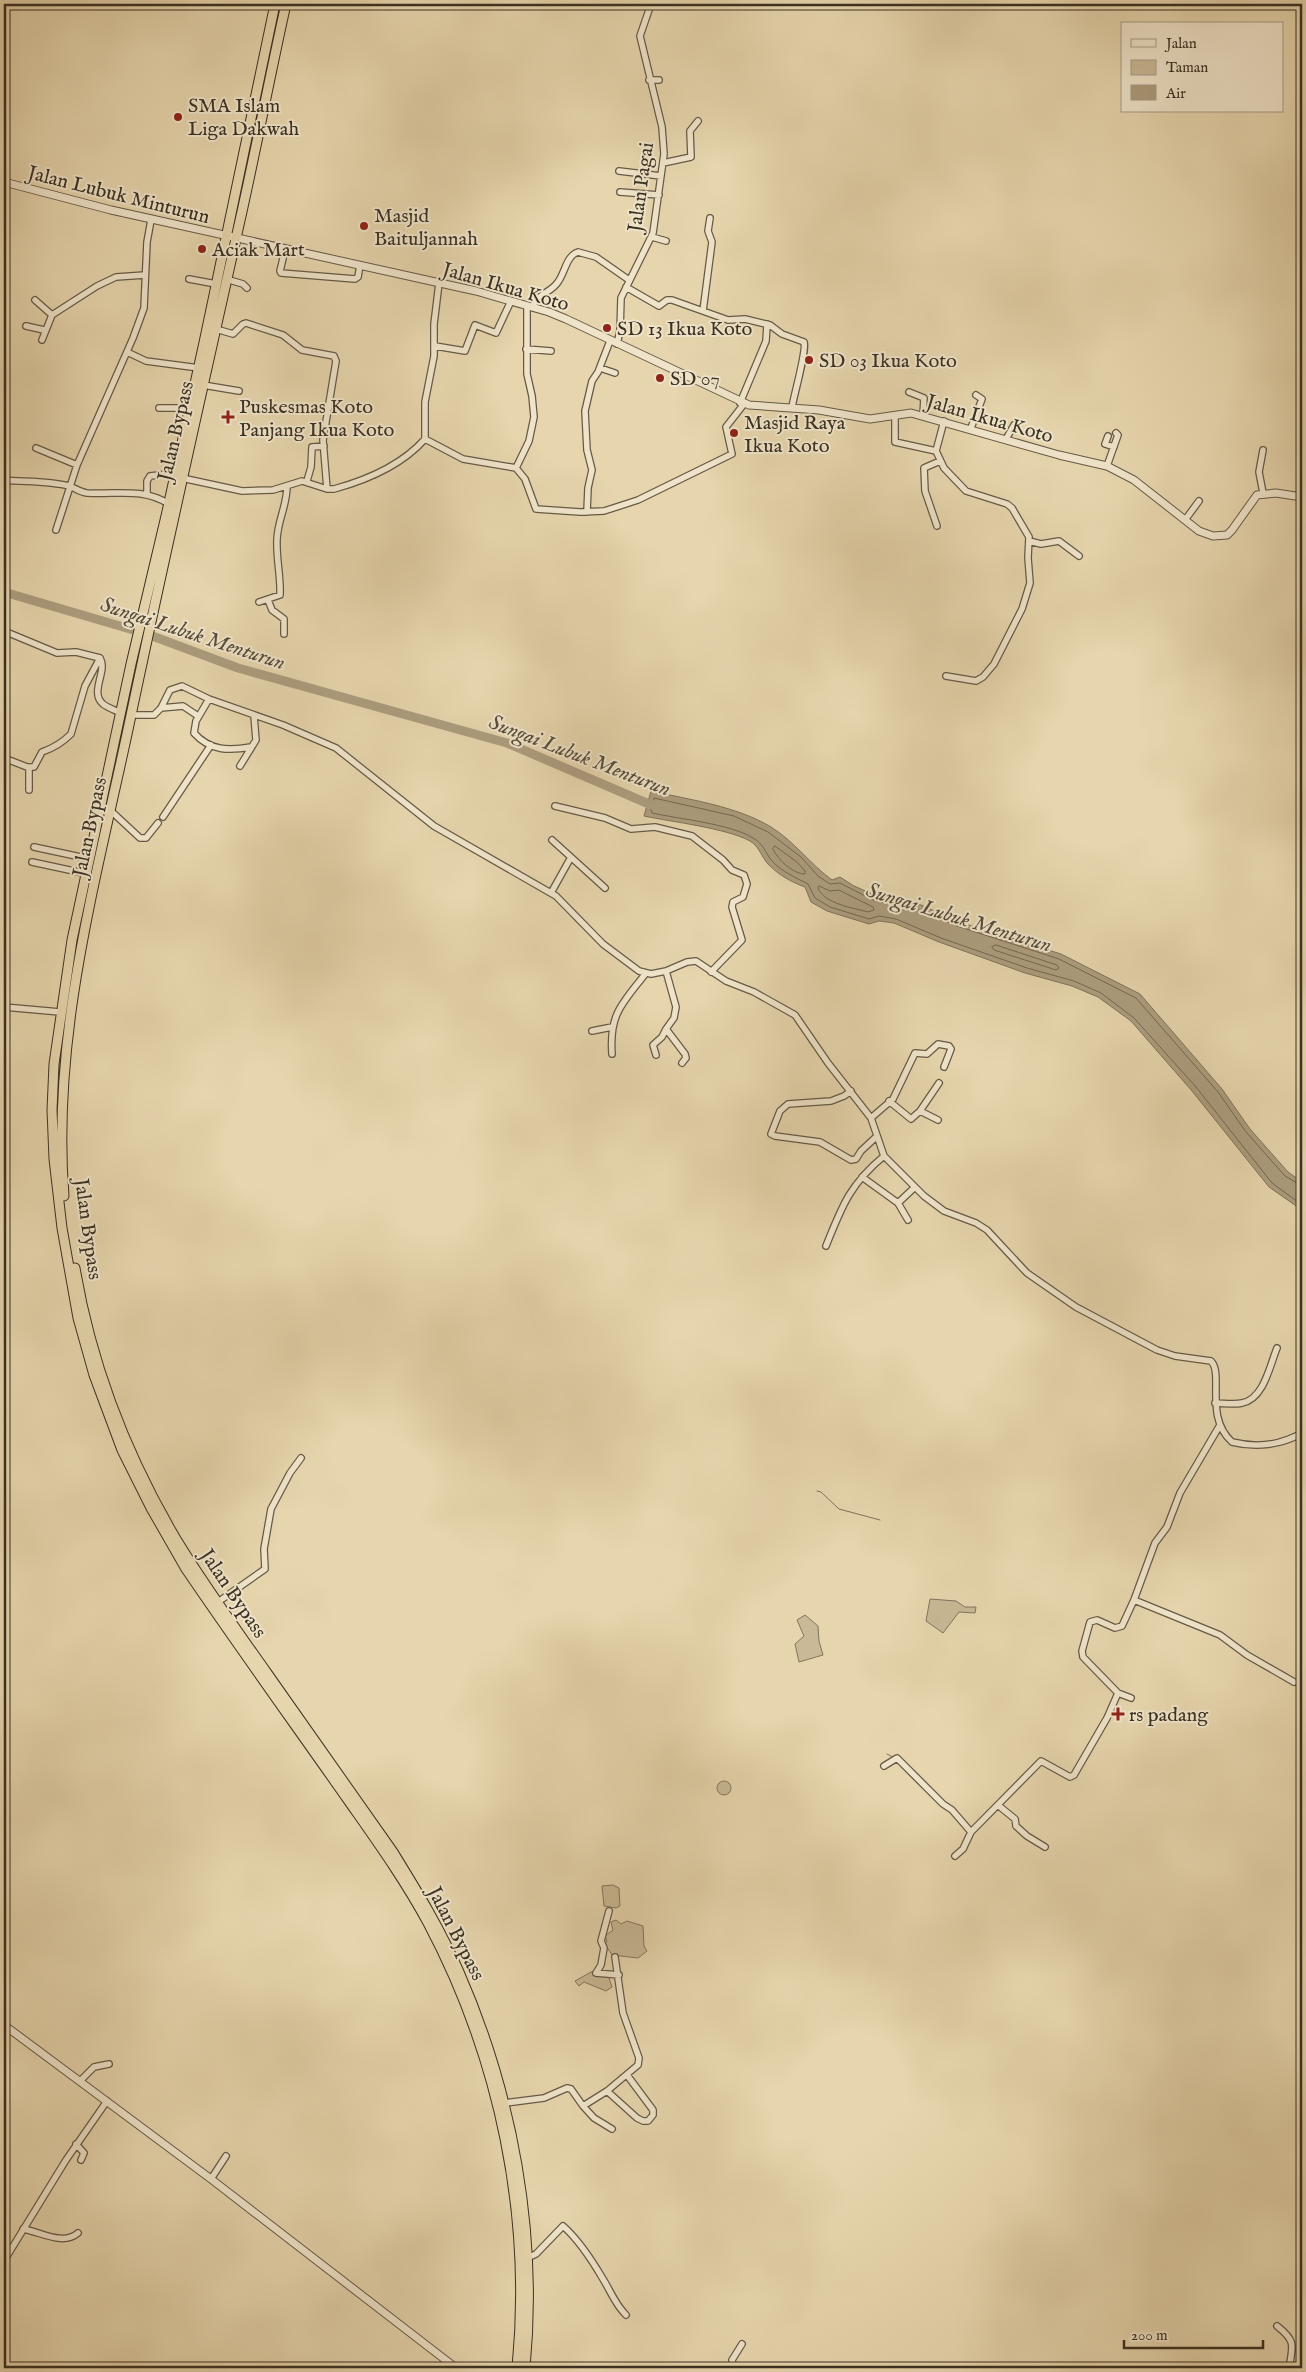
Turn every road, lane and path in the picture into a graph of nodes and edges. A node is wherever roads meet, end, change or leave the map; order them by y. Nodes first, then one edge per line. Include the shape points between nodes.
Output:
1 (275, 4) edge
2 (286, 4) edge
3 (651, 4) edge
4 (684, 4) edge
5 (702, 4) edge
6 (650, 80) junction
7 (659, 80) dead end
8 (260, 100) junction
9 (698, 121) dead end
10 (662, 163) junction
11 (619, 171) dead end
12 (661, 176) junction
13 (4, 182) edge
14 (620, 192) dead end
15 (659, 195) junction
16 (710, 218) dead end
17 (152, 220) junction
18 (231, 237) junction
19 (652, 237) junction
20 (666, 242) dead end
21 (284, 250) junction
22 (360, 265) junction
23 (145, 275) junction
24 (189, 279) dead end
25 (226, 279) junction
26 (629, 280) junction
27 (439, 283) junction
28 (216, 284) junction
29 (626, 287) junction
30 (247, 288) dead end
31 (35, 300) dead end
32 (511, 301) junction
33 (530, 306) junction
34 (703, 311) junction
35 (52, 315) junction
36 (767, 324) junction
37 (26, 326) dead end
38 (216, 329) junction
39 (44, 330) junction
40 (42, 340) dead end
41 (614, 343) junction
42 (435, 346) junction
43 (526, 349) junction
44 (551, 350) dead end
45 (127, 352) junction
46 (198, 368) junction
47 (600, 368) junction
48 (615, 373) dead end
49 (203, 385) junction
50 (239, 391) dead end
51 (908, 392) dead end
52 (976, 395) dead end
53 (742, 403) junction
54 (792, 407) junction
55 (159, 408) dead end
56 (193, 413) junction
57 (895, 415) junction
58 (923, 415) junction
59 (944, 421) junction
60 (1014, 425) dead end
61 (971, 428) junction
62 (1116, 433) dead end
63 (1108, 436) dead end
64 (424, 439) junction
65 (1006, 439) junction
66 (324, 446) junction
67 (1114, 447) junction
68 (36, 448) dead end
69 (1263, 450) dead end
70 (936, 451) junction
71 (940, 461) junction
72 (77, 464) junction
73 (1107, 466) junction
74 (516, 468) junction
75 (179, 476) junction
76 (4, 480) edge
77 (307, 481) junction
78 (70, 486) junction
79 (287, 486) junction
80 (327, 489) junction
81 (147, 493) junction
82 (1263, 493) junction
83 (1302, 497) edge
84 (1199, 501) dead end
85 (169, 504) junction
86 (587, 512) junction
87 (1185, 520) junction
88 (937, 526) dead end
89 (56, 530) dead end
90 (1029, 541) junction
91 (1079, 556) dead end
92 (153, 587) junction
93 (268, 600) junction
94 (259, 602) dead end
95 (4, 631) edge
96 (284, 634) dead end
97 (100, 658) junction
98 (135, 666) junction
99 (946, 676) dead end
100 (208, 699) junction
101 (161, 708) junction
102 (121, 713) junction
103 (131, 714) junction
104 (198, 716) junction
105 (254, 716) junction
106 (211, 745) junction
107 (251, 748) junction
108 (4, 758) edge
109 (240, 766) dead end
110 (29, 768) junction
111 (29, 790) dead end
112 (555, 806) dead end
113 (111, 811) junction
114 (163, 817) dead end
115 (158, 822) dead end
116 (552, 840) dead end
117 (34, 848) dead end
118 (570, 858) junction
119 (90, 859) junction
120 (32, 862) dead end
121 (88, 874) junction
122 (605, 888) dead end
123 (551, 893) junction
124 (77, 942) junction
125 (666, 971) junction
126 (711, 972) junction
127 (646, 973) junction
128 (4, 1007) edge
129 (60, 1012) junction
130 (612, 1027) junction
131 (666, 1029) junction
132 (592, 1031) dead end
133 (612, 1054) dead end
134 (656, 1055) dead end
135 (682, 1062) dead end
136 (944, 1067) dead end
137 (939, 1084) dead end
138 (851, 1091) junction
139 (889, 1101) junction
140 (920, 1111) junction
141 (871, 1118) junction
142 (938, 1120) dead end
143 (876, 1137) junction
144 (884, 1156) junction
145 (862, 1177) junction
146 (915, 1187) junction
147 (898, 1203) junction
148 (908, 1220) dead end
149 (826, 1246) dead end
150 (1277, 1348) dead end
151 (1215, 1403) junction
152 (1220, 1425) junction
153 (1302, 1433) edge
154 (301, 1458) dead end
155 (1134, 1600) junction
156 (218, 1602) junction
157 (249, 1654) junction
158 (1294, 1682) dead end
159 (1118, 1693) junction
160 (1131, 1698) dead end
161 (884, 1766) dead end
162 (998, 1806) junction
163 (971, 1832) junction
164 (1044, 1847) dead end
165 (955, 1856) dead end
166 (608, 1911) dead end
167 (615, 1957) dead end
168 (619, 1975) junction
169 (4, 2025) edge
170 (109, 2064) dead end
171 (627, 2075) junction
172 (81, 2080) junction
173 (607, 2091) junction
174 (108, 2101) junction
175 (504, 2103) junction
176 (583, 2106) junction
177 (612, 2129) dead end
178 (76, 2144) junction
179 (226, 2156) dead end
180 (81, 2160) dead end
181 (211, 2179) junction
182 (23, 2229) junction
183 (78, 2233) dead end
184 (523, 2246) junction
185 (5, 2258) edge
186 (527, 2258) junction
187 (626, 2315) dead end
188 (1277, 2326) dead end
189 (742, 2344) dead end
190 (456, 2368) edge
191 (517, 2368) edge
192 (525, 2368) edge
193 (734, 2368) edge
194 (1289, 2368) edge

1 - 8 highway
2 - 8 highway, Jalan Bypass
3 - 6 street, Jalan Pagai via 640,36
4 - 5 street
6 - 7 street
6 - 10 street, Jalan Pagai via 665,138
8 - 18 highway, Jalan Bypass
9 - 10 street via 690,131 691,157
10 - 12 street, Jalan Pagai
11 - 12 street
12 - 15 street, Jalan Pagai
13 - 17 street, Jalan Lubuk Minturun
14 - 15 street
15 - 19 street, Jalan Pagai
16 - 34 street via 708,231 712,242
17 - 18 street, Jalan Lubuk Minturun
17 - 23 street
18 - 21 street, Jalan Ikua Koto
18 - 25 highway, Jalan Bypass
18 - 28 highway, Jalan Bypass
19 - 20 street
19 - 26 street, Jalan Pagai
21 - 22 street, Jalan Ikua Koto
21 - 22 street via 281,274 355,279
22 - 27 street, Jalan Ikua Koto
23 - 35 street via 107,280
23 - 45 street via 144,308
24 - 28 street
25 - 30 street
25 - 38 highway, Jalan Bypass
26 - 29 street, Jalan Pagai
26 - 33 street via 596,257 578,252 570,257 557,283
27 - 32 street, Jalan Ikua Koto
27 - 42 street
28 - 46 highway, Jalan Bypass
29 - 34 street via 659,306 670,300
29 - 41 street, Jalan Pagai via 620,305 620,331
31 - 35 street
32 - 33 street, Jalan Ikua Koto
32 - 42 street via 496,333 475,325 465,351
33 - 41 street, Jalan Ikua Koto via 566,319
33 - 43 street
34 - 36 street via 728,320 745,319
35 - 39 street
36 - 53 street via 764,348
36 - 54 street via 805,343
37 - 39 street
38 - 49 highway, Jalan Bypass
38 - 66 street via 234,334 246,323 283,335 302,350 334,356 336,361
39 - 40 street
41 - 47 street, Jalan Pagai
41 - 53 street, Jalan Ikua Koto
42 - 64 street via 425,402
43 - 44 street
43 - 74 street via 534,417 526,449
45 - 46 street via 146,361
45 - 72 street
46 - 56 highway, Jalan Bypass
47 - 48 street
47 - 86 street, Jalan Pagai via 592,381 584,415 592,470
49 - 50 street
49 - 56 highway, Jalan Bypass
51 - 58 street via 924,398
52 - 61 street via 982,399
53 - 54 street, Jalan Ikua Koto
53 - 86 street via 726,427 732,454 638,500 604,511
54 - 57 street, Jalan Ikua Koto via 870,419
55 - 56 street via 171,407
56 - 75 highway, Jalan Bypass
57 - 58 street, Jalan Ikua Koto
57 - 70 street via 894,442
58 - 59 street, Jalan Ikua Koto
59 - 61 street, Jalan Ikua Koto
59 - 70 street
60 - 65 street
61 - 65 street, Jalan Ikua Koto
62 - 67 street
63 - 67 street via 1105,444
64 - 74 street via 463,459
64 - 80 street via 413,451 384,469 342,487
65 - 73 street, Jalan Ikua Koto
66 - 77 street via 312,447
66 - 80 street
67 - 73 street
68 - 72 street
69 - 82 street via 1260,472
70 - 71 street
71 - 88 street via 924,468 925,491
71 - 90 street via 962,489 1010,505
72 - 78 street
73 - 87 street, Jalan Ikua Koto via 1134,480
74 - 86 street via 536,509
75 - 79 street via 242,491
75 - 81 street via 150,476
75 - 85 highway, Jalan Bypass
75 - 92 highway, Jalan Bypass
76 - 78 street
77 - 79 street
77 - 80 street
78 - 81 street via 88,493
78 - 89 street
79 - 93 street via 287,501 277,539 281,593
81 - 85 street
82 - 83 street
82 - 87 street, Jalan Ikua Koto via 1227,535 1213,536 1199,531
84 - 87 street
85 - 92 highway, Jalan Bypass
90 - 91 street via 1041,544 1059,541
90 - 99 street via 1029,591 994,664 976,681
92 - 98 highway, Jalan Bypass
93 - 94 street
93 - 96 street via 272,610 284,619
95 - 97 street via 57,653 76,652
97 - 102 street via 98,696 102,704
97 - 110 street via 85,686 70,734 60,744 42,752 36,765
98 - 102 highway, Jalan Bypass
98 - 103 highway, Jalan Bypass
100 - 101 street via 187,687 177,686 168,693
100 - 104 street
100 - 105 street
101 - 103 street via 154,715
101 - 104 street via 183,706
102 - 119 highway, Jalan Bypass
103 - 113 highway, Jalan Bypass
104 - 106 street via 194,733
105 - 107 street via 257,736
105 - 123 street via 336,748 434,826
106 - 107 street via 230,751
106 - 114 street
107 - 109 street
108 - 110 street
110 - 111 street
112 - 126 street via 605,818 631,829 656,827 692,836 729,868 744,876 747,884 743,897 732,907 742,940
113 - 115 street via 142,839
113 - 124 highway, Jalan Bypass
116 - 118 street
117 - 119 street
118 - 122 street
118 - 123 street
119 - 121 highway, Jalan Bypass
120 - 121 street
121 - 124 highway, Jalan Bypass
123 - 127 street via 613,953
124 - 129 highway, Jalan Bypass
124 - 156 highway, Jalan Bypass via 62,1118 64,1192 84,1316 117,1419 137,1466 175,1537
125 - 126 street via 692,961
125 - 127 street
125 - 131 street via 676,1007 674,1018
126 - 138 street via 794,1014
127 - 130 street via 618,1009
128 - 129 street
129 - 157 highway, Jalan Bypass via 52,1110 54,1159 62,1228 80,1327 122,1450 147,1500 186,1569
130 - 132 street
130 - 133 street
131 - 134 street via 652,1045
131 - 135 street via 685,1054
136 - 139 street via 950,1046 938,1044 927,1054 915,1053
137 - 140 street
138 - 141 street
138 - 143 street via 831,1101 788,1104 780,1111 771,1134 820,1142 851,1160 856,1159
139 - 140 street via 909,1119
139 - 141 street
140 - 142 street
141 - 143 street
143 - 144 street
144 - 145 street
144 - 146 street
145 - 147 street
145 - 149 street via 842,1205
146 - 147 street
146 - 151 street via 944,1211 987,1230 1027,1273 1076,1307 1157,1350 1211,1361 1215,1370
147 - 148 street
150 - 151 street via 1255,1397 1240,1404
151 - 152 street
152 - 153 street via 1230,1440 1239,1443 1266,1445
152 - 155 street via 1180,1493 1155,1544
154 - 156 street via 271,1509 264,1549 266,1567
155 - 158 street via 1220,1635 1248,1656
155 - 159 street via 1121,1627 1115,1628 1097,1620 1090,1622 1082,1651 1088,1664
156 - 157 highway, Jalan Bypass
157 - 175 highway, Jalan Bypass via 393,1852 419,1894 460,1972 483,2031
157 - 184 highway, Jalan Bypass via 428,1922 476,2033 498,2105
159 - 160 street
159 - 162 street via 1108,1718 1074,1775 1070,1777 1041,1761
161 - 163 street via 894,1759 952,1810
162 - 163 street
162 - 164 street via 1011,1815 1016,1826 1027,1836
163 - 165 street
166 - 168 street via 601,1941 604,1948 601,1965 596,1973
167 - 168 street
168 - 171 street via 623,2013 640,2060
169 - 172 street
170 - 172 street via 94,2067
171 - 173 street
171 - 173 street via 653,2110 648,2120 638,2118
172 - 174 street
173 - 176 street
174 - 178 street
174 - 181 street
175 - 176 street via 544,2098 567,2088
175 - 184 highway, Jalan Bypass via 520,2184
176 - 177 street via 594,2118
178 - 180 street via 84,2153
178 - 182 street
179 - 181 street
181 - 190 street
182 - 183 street via 61,2239
182 - 185 street
184 - 186 highway, Jalan Bypass
184 - 191 highway, Jalan Bypass
186 - 187 street via 536,2254 563,2226
186 - 192 highway, Jalan Bypass
188 - 194 street via 1293,2343
189 - 193 street via 732,2360

